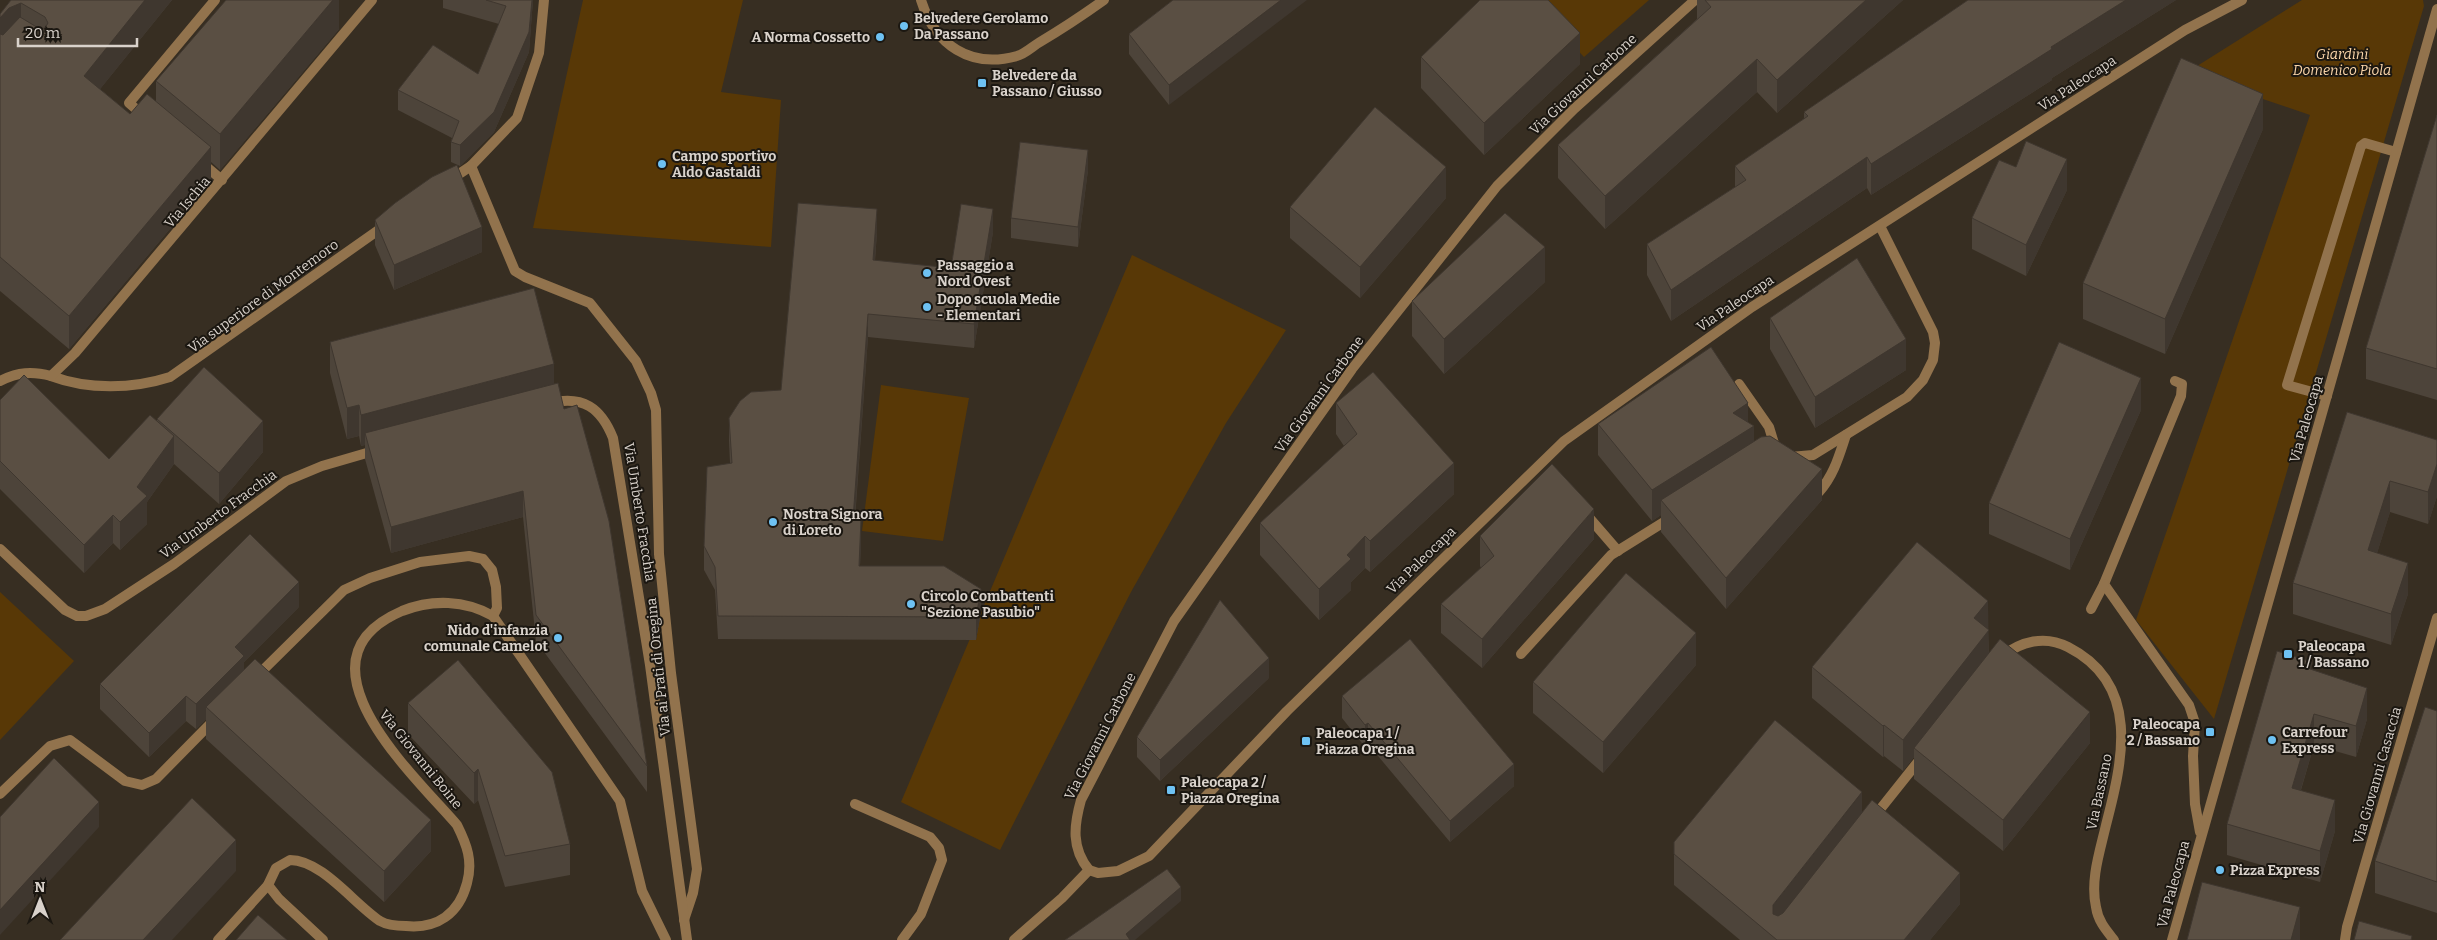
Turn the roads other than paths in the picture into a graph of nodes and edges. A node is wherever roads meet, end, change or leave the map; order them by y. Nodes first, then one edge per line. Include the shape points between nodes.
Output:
1 (215, 0) edge
2 (372, 0) edge
3 (544, 0) edge
4 (921, 0) edge
5 (1104, 0) edge
6 (1695, 0) edge
7 (2242, 0) edge
8 (2437, 9) edge
9 (152, 122) edge
10 (2396, 152) junction
11 (190, 153) edge
12 (471, 166) junction
13 (222, 180) junction
14 (440, 187) edge
15 (395, 218) edge
16 (1880, 226) junction
17 (51, 376) junction
18 (0, 381) edge
19 (2175, 381) dead end
20 (1739, 384) dead end
21 (2327, 396) junction
22 (536, 407) edge
23 (1846, 435) junction
24 (388, 446) edge
25 (1819, 492) edge
26 (1579, 506) edge
27 (1685, 509) edge
28 (0, 549) edge
29 (1618, 551) junction
30 (2104, 584) junction
31 (2091, 609) dead end
32 (493, 616) junction
33 (2437, 618) edge
34 (1521, 654) dead end
35 (1993, 666) edge
36 (245, 688) edge
37 (226, 707) edge
38 (1925, 752) edge
39 (0, 794) edge
40 (855, 804) dead end
41 (1870, 823) edge
42 (2201, 835) junction
43 (1088, 870) junction
44 (268, 885) junction
45 (684, 920) junction
46 (218, 940) edge
47 (323, 940) edge
48 (666, 940) edge
49 (687, 940) edge
50 (902, 940) edge
51 (1014, 940) edge
52 (2114, 940) edge
53 (2172, 940) edge
54 (2345, 940) edge

1 - 9 street via 129,103
2 - 13 street, Via Ischia
3 - 12 street via 539,53 517,118
4 - 5 street via 928,21 939,36 967,56 985,60 1018,56
6 - 43 street, Via Giovanni Carbone via 1574,109 1498,186 1352,369 1174,621 1076,817 1077,852
7 - 16 street, Via Paleocapa via 2185,30
8 - 10 street, Via Paleocapa
10 - 21 street, Via Paleocapa
10 - 21 street via 2366,143 2361,146 2287,385
11 - 13 street
12 - 14 street
12 - 45 street, Via ai Prati di Oregina via 515,270 590,304 636,362 656,410 659,554 697,869
13 - 17 street, Via Ischia via 115,308
15 - 17 street, Via superiore di Montemoro via 170,377 141,384 110,386 66,382
16 - 23 street via 1933,332 1935,352 1930,369 1907,397
16 - 43 street, Via Paleocapa via 1752,307 1564,440 1294,704 1149,856 1118,872
17 - 18 street via 35,372
19 - 30 street via 2182,384 2181,396
20 - 23 street via 1770,427 1775,458 1813,455
21 - 42 street, Via Paleocapa
22 - 45 street, Via Umberto Fracchia via 568,400 585,403 601,416 614,438 650,665
23 - 25 street via 1829,481
24 - 28 street, Via Umberto Fracchia via 327,464 286,481 114,605 86,616 65,610
26 - 29 street
27 - 29 street
29 - 34 street
30 - 31 street
30 - 42 street, Via Paleocapa via 2189,705 2196,723 2193,756 2195,804
32 - 36 street via 497,608 496,588 492,570 483,559 469,556 420,562 344,590
32 - 44 street, Via Giovanni Boine via 461,603 409,608 389,618 366,638 357,651 354,666 359,696 368,716 385,742 457,825 464,839 470,855 469,870 457,906 437,924 397,926 381,922 310,864 298,860 283,862 276,868
32 - 48 street via 620,801 642,891
33 - 54 street, Via Giovanni Casaccia
35 - 52 street, Via Bassano via 2015,647 2046,640 2064,645 2094,663 2115,695 2121,723 2121,761 2094,887 2102,926
37 - 39 street via 156,779 142,784 125,781 70,740 50,746
38 - 41 street
40 - 50 street via 930,837 939,848 942,860 921,914
42 - 53 street, Via Paleocapa
43 - 51 street
44 - 46 street, Via Giovanni Boine
44 - 47 street
45 - 49 street, Via Umberto Fracchia

